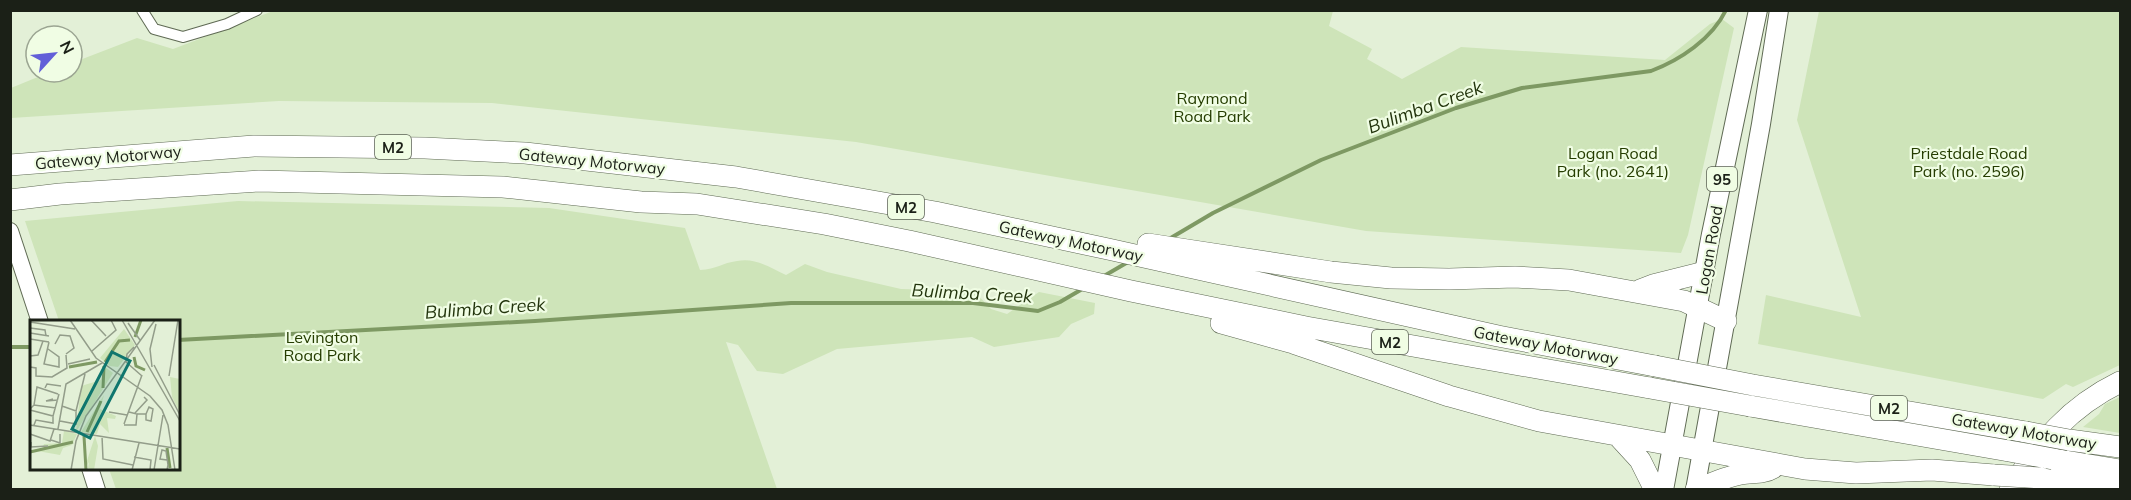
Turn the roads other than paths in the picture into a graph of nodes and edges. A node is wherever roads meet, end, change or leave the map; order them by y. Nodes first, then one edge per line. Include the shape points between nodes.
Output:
1 (142, 10) edge
2 (257, 10) edge
3 (1758, 10) edge
4 (1779, 10) edge
5 (10, 165) edge
6 (10, 200) edge
7 (10, 231) edge
8 (1167, 254) junction
9 (1705, 273) junction
10 (1637, 292) junction
11 (1126, 295) junction
12 (1698, 307) junction
13 (40, 320) edge
14 (1726, 321) junction
15 (2121, 382) edge
16 (1618, 436) junction
17 (1673, 445) junction
18 (2121, 447) edge
19 (1703, 451) junction
20 (1779, 465) junction
21 (91, 470) edge
22 (2121, 470) edge
23 (2121, 486) edge
24 (97, 489) edge
25 (1654, 489) edge
26 (1664, 489) edge
27 (1695, 489) edge
28 (2010, 489) edge

1 - 2 street via 154,29 183,37
3 - 9 main road, Logan Road / 95
4 - 14 main road, Logan Road / 95
5 - 8 highway, Gateway Motorway / M2 via 254,146 525,153 736,177 935,212 1108,249
6 - 11 highway, Gateway Motorway / M2 via 259,181 502,187 761,213 909,240 1055,273
7 - 13 main road
8 - 10 highway via 1417,279 1539,277
8 - 18 highway, Gateway Motorway / M2, bridge via 1498,336 1753,385
9 - 10 highway
9 - 12 main road, Logan Road / 95
10 - 12 highway
11 - 16 highway via 1264,334 1493,410
11 - 22 highway, Gateway Motorway / M2, bridge
12 - 14 highway
12 - 17 main road, Logan Road / 95
14 - 19 main road, Logan Road / 95
15 - 28 highway via 2095,396 2062,422
16 - 17 highway
16 - 25 highway via 1640,460
17 - 19 highway
17 - 26 main road, Logan Road / 95
19 - 20 highway
19 - 27 main road, Logan Road / 95
20 - 23 highway, bridge via 1856,473 1932,470
20 - 27 highway via 1767,472 1735,476
21 - 24 main road

